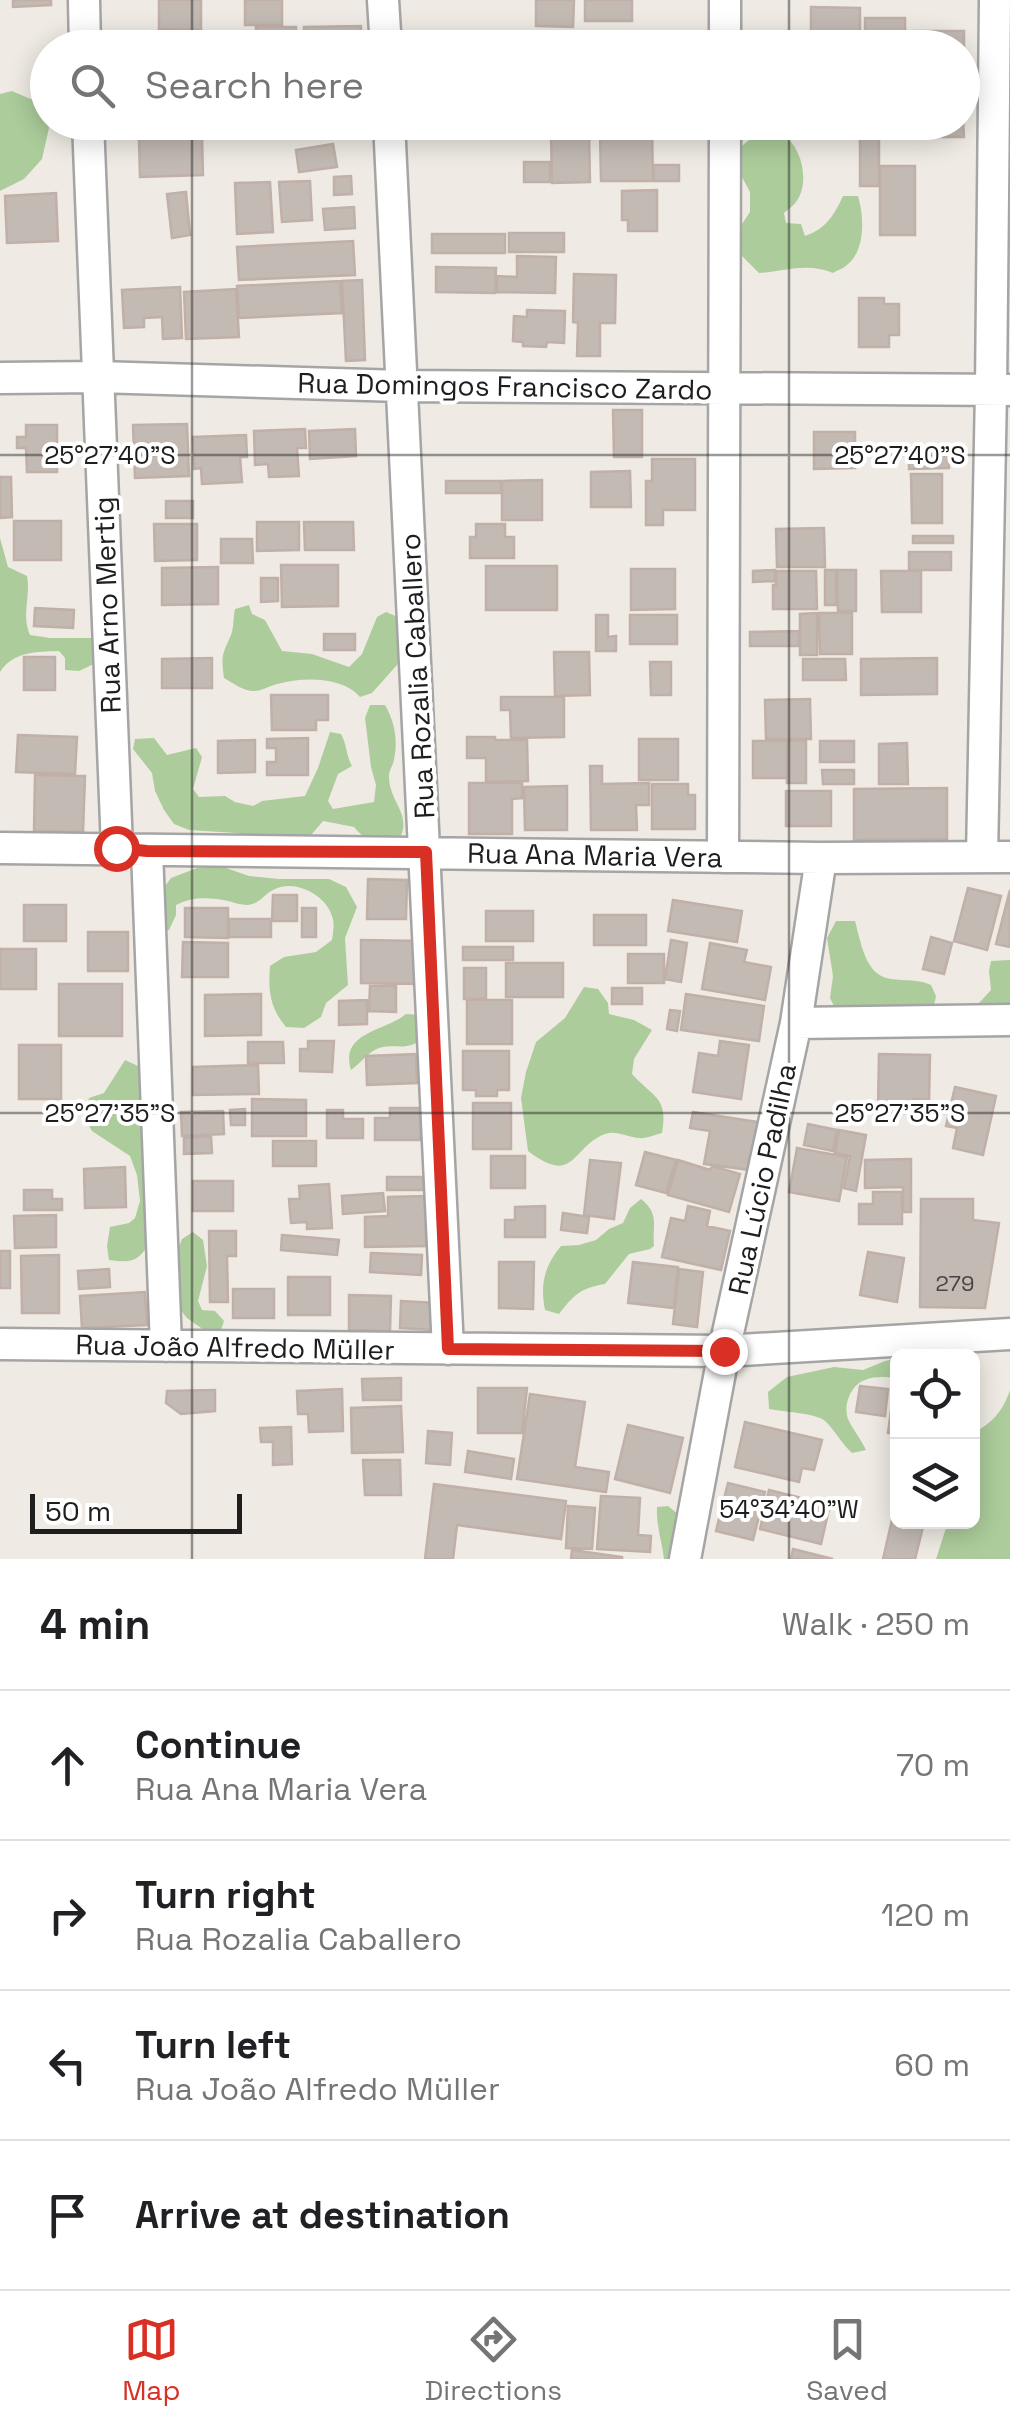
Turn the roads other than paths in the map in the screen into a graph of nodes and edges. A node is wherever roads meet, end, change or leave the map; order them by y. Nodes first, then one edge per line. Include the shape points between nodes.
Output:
1 (84, 0) edge
2 (384, 0) edge
3 (725, 0) edge
4 (995, 0) edge
5 (85, 30) edge
6 (385, 30) edge
7 (725, 30) edge
8 (89, 140) edge
9 (391, 140) edge
10 (725, 140) edge
11 (98, 377) junction
12 (0, 378) edge
13 (402, 386) junction
14 (726, 389) junction
15 (1000, 390) edge
16 (0, 848) edge
17 (132, 850) junction
18 (426, 852) junction
19 (723, 857) junction
20 (996, 857) edge
21 (821, 858) junction
22 (1010, 1020) edge
23 (796, 1022) junction
24 (1010, 1334) edge
25 (0, 1344) edge
26 (166, 1346) junction
27 (448, 1349) junction
28 (724, 1351) junction
29 (685, 1559) edge

1 - 5 street
2 - 6 street
3 - 7 street
4 - 15 street
8 - 11 street, Rua Arno Mertig
9 - 13 street, Rua Rozalia Caballero
10 - 14 street
11 - 12 street, Rua Domingos Francisco Zardo
11 - 13 street, Rua Domingos Francisco Zardo
11 - 17 street, Rua Arno Mertig
13 - 14 street, Rua Domingos Francisco Zardo
13 - 18 street, Rua Rozalia Caballero
14 - 15 street, Rua Domingos Francisco Zardo
14 - 19 street
15 - 20 street
16 - 17 street, Rua Ana Maria Vera
17 - 18 street, Rua Ana Maria Vera
17 - 26 street, Rua Arno Mertig
18 - 19 street, Rua Ana Maria Vera
18 - 27 street, Rua Rozalia Caballero
19 - 21 street, Rua Ana Maria Vera
20 - 21 street, Rua Ana Maria Vera
21 - 23 street, Rua Lúcio Padilha
22 - 23 street
23 - 28 street, Rua Lúcio Padilha
24 - 28 street, Rua João Alfredo Müller
25 - 26 street, Rua João Alfredo Müller
26 - 27 street, Rua João Alfredo Müller
27 - 28 street, Rua João Alfredo Müller
28 - 29 street, Rua Lúcio Padilha

